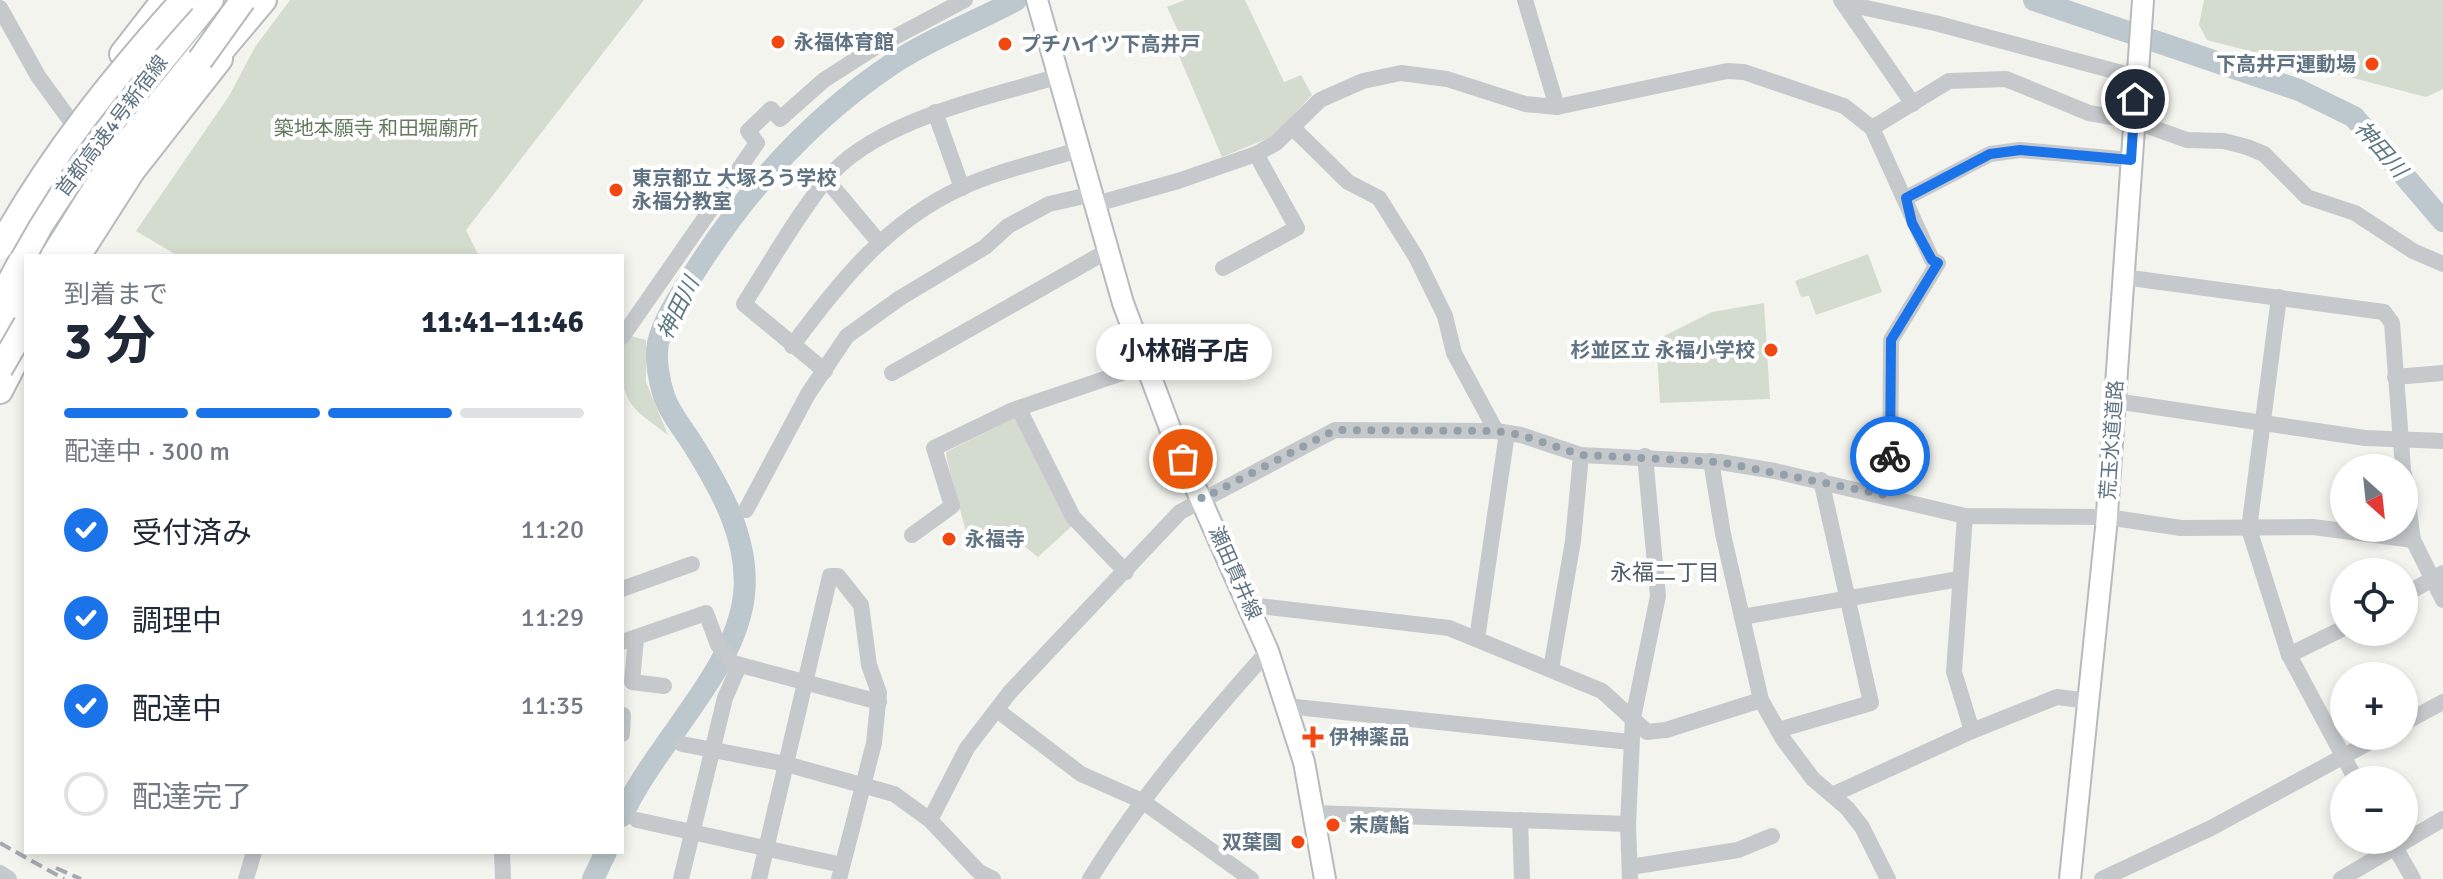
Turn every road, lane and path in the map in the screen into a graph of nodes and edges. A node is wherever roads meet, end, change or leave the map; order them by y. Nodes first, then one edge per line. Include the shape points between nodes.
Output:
1 (164, 0) edge
2 (182, 0) edge
3 (198, 0) edge
4 (211, 0) edge
5 (233, 0) edge
6 (246, 0) edge
7 (265, 0) edge
8 (965, 0) edge
9 (1525, 0) edge
10 (2143, 0) edge
11 (1037, 1) edge
12 (1842, 1) edge
13 (0, 8) edge
14 (1056, 77) junction
15 (2137, 77) junction
16 (1913, 104) junction
17 (1557, 107) junction
18 (935, 112) junction
19 (70, 120) junction
20 (2134, 121) junction
21 (1292, 127) junction
22 (1872, 128) junction
23 (1078, 150) junction
24 (1256, 154) junction
25 (2131, 160) junction
26 (826, 179) junction
27 (962, 188) junction
28 (1906, 198) junction
29 (1094, 199) junction
30 (0, 231) edge
31 (878, 241) junction
32 (0, 247) edge
33 (1109, 250) junction
34 (64, 253) edge
35 (25, 254) edge
36 (42, 254) edge
37 (24, 256) edge
38 (2443, 264) edge
39 (1223, 268) dead end
40 (0, 269) edge
41 (2123, 277) junction
42 (0, 281) edge
43 (24, 289) edge
44 (2279, 297) junction
45 (0, 300) edge
46 (24, 310) edge
47 (24, 327) edge
48 (24, 327) edge
49 (624, 334) edge
50 (0, 335) edge
51 (24, 343) edge
52 (792, 346) junction
53 (0, 359) edge
54 (24, 360) edge
55 (1146, 365) junction
56 (0, 369) edge
57 (825, 371) junction
58 (892, 373) dead end
59 (2443, 373) edge
60 (2395, 377) junction
61 (0, 379) edge
62 (0, 391) edge
63 (2115, 401) junction
64 (0, 405) edge
65 (1019, 409) junction
66 (2262, 421) junction
67 (1502, 432) junction
68 (2400, 440) junction
69 (2443, 441) edge
70 (2402, 454) edge
71 (1581, 455) junction
72 (1645, 456) junction
73 (1711, 461) junction
74 (1821, 480) junction
75 (1890, 496) junction
76 (1202, 499) junction
77 (746, 510) dead end
78 (1965, 516) junction
79 (2107, 517) junction
80 (2249, 529) junction
81 (2330, 529) edge
82 (912, 535) dead end
83 (2414, 542) edge
84 (692, 564) dead end
85 (1656, 571) junction
86 (1126, 572) junction
87 (1628, 575) dead end
88 (2437, 576) edge
89 (1959, 579) junction
90 (2418, 587) edge
91 (624, 588) edge
92 (1846, 599) junction
93 (2443, 600) edge
94 (1250, 605) junction
95 (1742, 617) junction
96 (2330, 635) edge
97 (1477, 639) junction
98 (629, 640) edge
99 (1268, 651) junction
100 (2289, 655) junction
101 (736, 664) junction
102 (1551, 669) junction
103 (805, 683) junction
104 (664, 686) dead end
105 (1761, 700) junction
106 (2090, 701) junction
107 (879, 702) junction
108 (2443, 702) edge
109 (1286, 706) junction
110 (997, 710) junction
111 (2418, 715) edge
112 (1633, 718) junction
113 (1778, 730) junction
114 (1972, 731) junction
115 (1630, 742) junction
116 (682, 744) dead end
117 (712, 749) junction
118 (2356, 750) edge
119 (2343, 757) junction
120 (786, 764) junction
121 (2348, 766) edge
122 (861, 783) junction
123 (1832, 795) junction
124 (1142, 801) junction
125 (1315, 813) junction
126 (2443, 819) edge
127 (637, 820) dead end
128 (930, 820) junction
129 (1520, 820) junction
130 (1628, 824) junction
131 (2418, 832) edge
132 (692, 833) junction
133 (1772, 836) dead end
134 (766, 848) junction
135 (253, 854) edge
136 (502, 854) edge
137 (2378, 854) edge
138 (2399, 854) edge
139 (841, 872) edge
140 (0, 873) edge
141 (1630, 873) edge
142 (983, 877) edge
143 (9, 879) edge
144 (247, 879) edge
145 (503, 879) edge
146 (681, 879) edge
147 (759, 879) edge
148 (1090, 879) edge
149 (1251, 879) edge
150 (1325, 879) edge
151 (1522, 879) edge
152 (1888, 879) edge
153 (2070, 879) edge
154 (2102, 879) edge
155 (2341, 879) edge
156 (2413, 879) edge

1 - 19 highway
2 - 32 highway, bridge via 77,125
2 - 40 highway via 52,178
3 - 42 highway via 84,141 30,223
4 - 35 highway, 首都高速4号新宿線 via 92,147
5 - 36 highway, 首都高速4号新宿線 via 103,156
6 - 34 highway, bridge via 119,161
7 - 34 highway
7 - 34 highway via 153,132
8 - 49 street via 824,80 780,119 771,109 748,131 757,143
9 - 17 street
10 - 15 main road, 荒玉水道道路
11 - 14 main road, 瀬田貫井線
12 - 15 street
12 - 16 street
13 - 19 street
14 - 18 street
14 - 23 main road, 瀬田貫井線
15 - 20 main road, 荒玉水道道路
16 - 20 street via 1949,81 2006,79 2089,113
16 - 22 street
17 - 21 street via 1401,73 1363,81 1320,100
17 - 22 street via 1727,71 1744,72 1844,106
18 - 26 street via 885,135
18 - 27 street
19 - 30 highway
20 - 25 main road, 荒玉水道道路
20 - 38 street via 2187,140 2224,141 2264,154 2307,197 2355,213
21 - 24 street
21 - 67 street via 1348,182 1379,198 1445,316 1454,353
22 - 28 street
23 - 27 street
23 - 29 main road, 瀬田貫井線
24 - 29 street via 1178,181
24 - 39 street via 1297,228
25 - 28 street via 2020,150 1990,154
25 - 41 main road, 荒玉水道道路
26 - 31 street
26 - 52 street via 744,304
27 - 31 street
28 - 75 street via 1912,223 1938,263 1891,340
29 - 33 main road, 瀬田貫井線
29 - 57 street via 1049,204 1008,226 985,247 866,320 847,336
31 - 52 street
33 - 55 main road, 瀬田貫井線
33 - 58 street
37 - 45 highway, 首都高速4号新宿線
41 - 44 street
41 - 63 main road, 荒玉水道道路
43 - 50 highway
44 - 60 street via 2384,312 2392,323
44 - 66 street
46 - 53 highway
47 - 56 highway, bridge
48 - 61 highway
51 - 62 highway
52 - 57 street
54 - 64 highway
55 - 65 street
55 - 76 main road, 瀬田貫井線
57 - 77 street
59 - 60 street
60 - 68 street
63 - 66 street
63 - 79 main road, 荒玉水道道路
65 - 82 street via 934,448 952,506
65 - 86 street via 1073,517
66 - 68 street
66 - 80 street
67 - 71 street
67 - 76 street via 1335,430
67 - 97 street
68 - 69 street
68 - 70 street
71 - 72 street
71 - 102 street via 1573,541
72 - 73 street
72 - 85 street
73 - 74 street
73 - 95 street
74 - 75 street
74 - 92 street
75 - 78 street
76 - 86 street via 1180,512
76 - 94 main road, 瀬田貫井線
78 - 79 street
78 - 89 street
79 - 80 street via 2181,528
79 - 106 main road, 荒玉水道道路
80 - 81 street
80 - 100 street
83 - 88 street
84 - 91 street
85 - 87 street
85 - 112 street via 1658,596
86 - 110 street
88 - 90 street
88 - 93 street
89 - 92 street
89 - 114 street via 1954,672
92 - 95 street
92 - 113 street via 1871,703
94 - 97 street via 1449,628
94 - 99 main road, 瀬田貫井線
95 - 105 street
96 - 100 street
97 - 102 street
98 - 101 street via 706,613 720,647
98 - 104 street via 632,682
99 - 109 main road, 瀬田貫井線
99 - 124 street
100 - 119 street
101 - 103 street
101 - 117 street
102 - 112 street via 1602,691
103 - 107 street
103 - 107 street via 830,576 838,576 861,605
103 - 120 street
105 - 112 street via 1656,733 1647,732
105 - 113 street
106 - 114 street via 2057,697
106 - 153 main road, 荒玉水道道路
107 - 122 street via 874,743
108 - 111 street
109 - 115 street
109 - 125 main road, 瀬田貫井線
110 - 124 street via 1081,774
110 - 128 street
112 - 115 street
113 - 123 street via 1813,779
114 - 123 street
115 - 130 street
116 - 117 street
117 - 120 street
117 - 132 street
118 - 119 street
119 - 121 street
119 - 154 street
120 - 122 street
120 - 134 street
122 - 128 street via 894,794
122 - 139 street
123 - 152 street via 1862,827
124 - 148 street
124 - 149 street
125 - 129 street
125 - 150 main road, 瀬田貫井線
126 - 131 street
127 - 132 street
128 - 142 street
129 - 130 street
129 - 151 street
130 - 141 street
132 - 134 street
132 - 146 street
133 - 141 street via 1738,850
134 - 139 street
134 - 147 street
135 - 144 street
136 - 145 street
137 - 155 street
138 - 156 street
140 - 143 street

